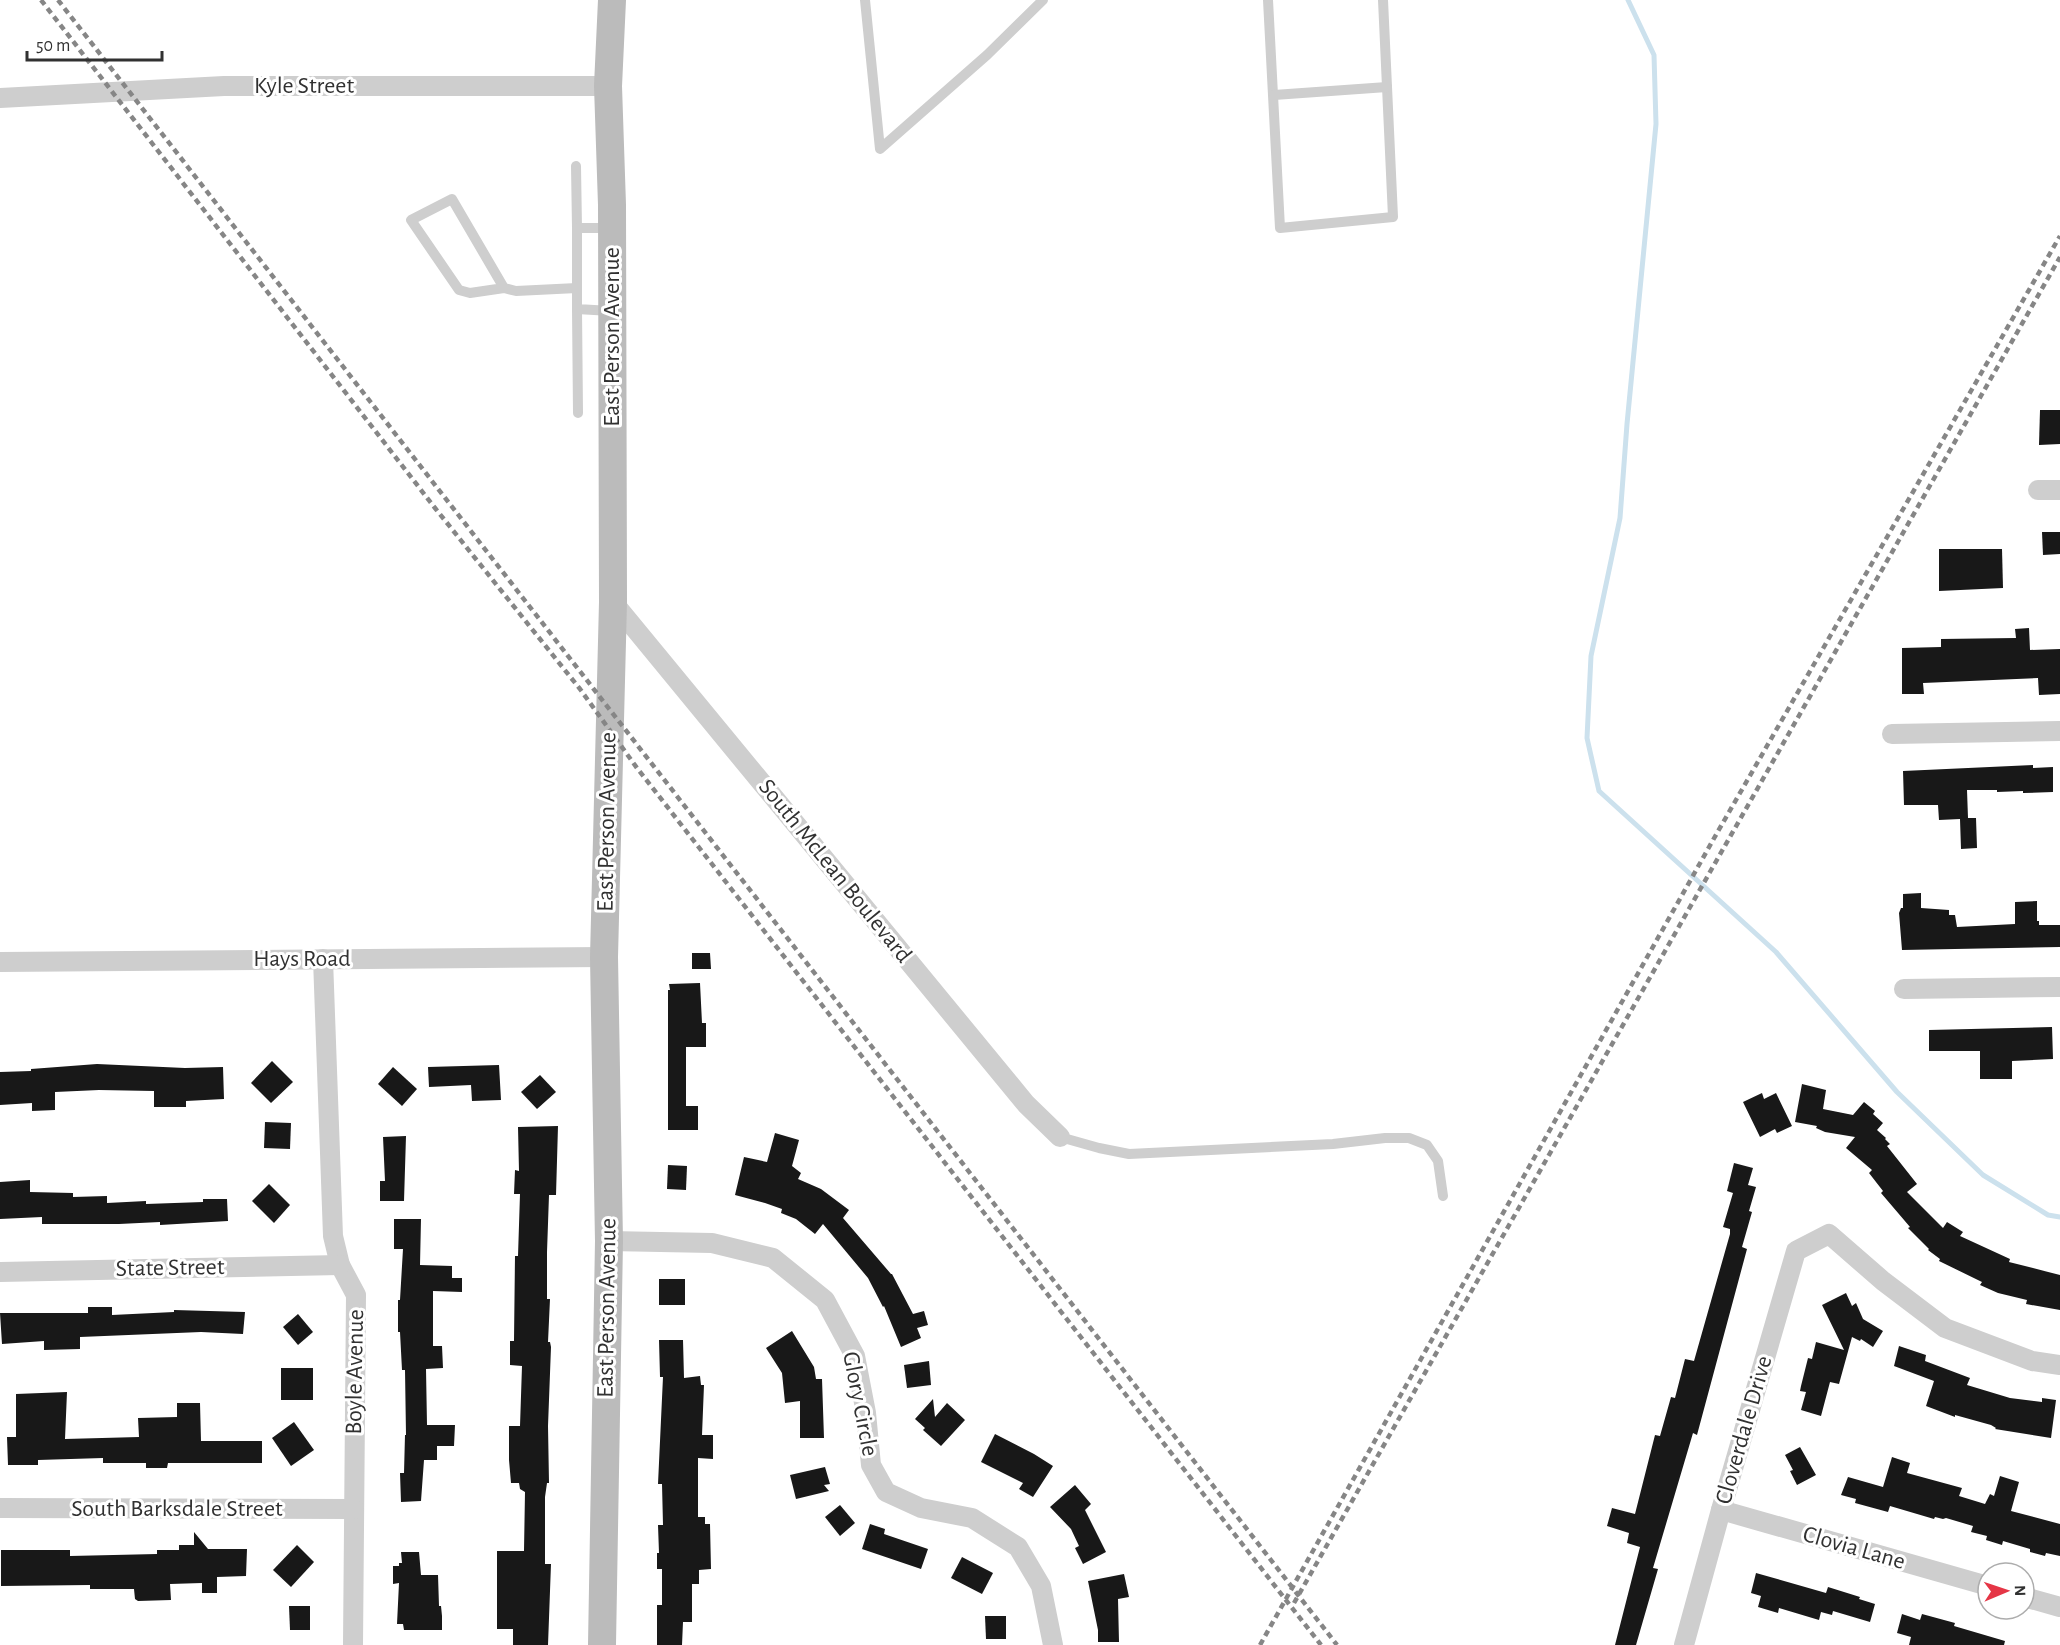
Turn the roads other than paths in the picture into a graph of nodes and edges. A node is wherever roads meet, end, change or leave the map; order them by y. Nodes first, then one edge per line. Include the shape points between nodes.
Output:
1 (865, 0) edge
2 (1043, 0) edge
3 (1268, 0) edge
4 (1383, 0) edge
5 (609, 1) edge
6 (608, 86) junction
7 (1387, 87) junction
8 (1274, 95) junction
9 (0, 98) edge
10 (576, 166) dead end
11 (577, 228) junction
12 (612, 228) junction
13 (504, 288) junction
14 (577, 288) junction
15 (577, 309) junction
16 (612, 311) junction
17 (578, 413) dead end
18 (2038, 490) dead end
19 (2060, 490) edge
20 (613, 602) junction
21 (2060, 732) edge
22 (1892, 734) dead end
23 (604, 957) junction
24 (323, 959) junction
25 (0, 962) edge
26 (2060, 987) edge
27 (1904, 989) dead end
28 (1060, 1137) joint
29 (1443, 1196) dead end
30 (609, 1241) junction
31 (340, 1265) junction
32 (0, 1272) edge
33 (2060, 1365) edge
34 (0, 1508) edge
35 (354, 1509) junction
36 (1721, 1510) junction
37 (1976, 1583) edge
38 (2036, 1600) edge
39 (2060, 1607) edge
40 (353, 1645) edge
41 (602, 1645) edge
42 (1053, 1645) edge
43 (1684, 1645) edge

1 - 2 lane via 879,149 987,55
3 - 8 lane
4 - 7 lane
5 - 6 main road, East Person Avenue
6 - 9 street, Kyle Street via 224,86
6 - 12 main road, East Person Avenue
7 - 8 lane
7 - 8 lane via 1393,217 1280,228
10 - 11 lane
11 - 12 lane
11 - 14 lane
12 - 16 main road, East Person Avenue
13 - 13 lane via 452,199 411,220 459,290 470,293
13 - 14 lane
14 - 15 lane
15 - 16 lane
15 - 17 lane
16 - 20 main road, East Person Avenue
18 - 19 street
20 - 23 main road, East Person Avenue
20 - 28 street, South McLean Boulevard via 1026,1104
21 - 22 street
23 - 24 street, Hays Road
23 - 30 main road, East Person Avenue
24 - 25 street, Hays Road
24 - 31 street, Boyle Avenue via 333,1236
26 - 27 street
28 - 29 lane via 1129,1154 1409,1138 1427,1145 1438,1161
30 - 41 main road, East Person Avenue
30 - 42 street, Glory Circle via 712,1243 773,1258 825,1300 855,1356 871,1465 885,1492 921,1508 972,1518 1018,1546 1041,1586
31 - 32 street, State Street
31 - 35 street, Boyle Avenue via 356,1295
33 - 36 street, Cloverdale Drive via 2032,1361 1945,1328 1829,1234 1796,1251
34 - 35 street, South Barksdale Street
35 - 40 street, Boyle Avenue
36 - 37 street, Clovia Lane
36 - 43 street, Cloverdale Drive
38 - 39 street

